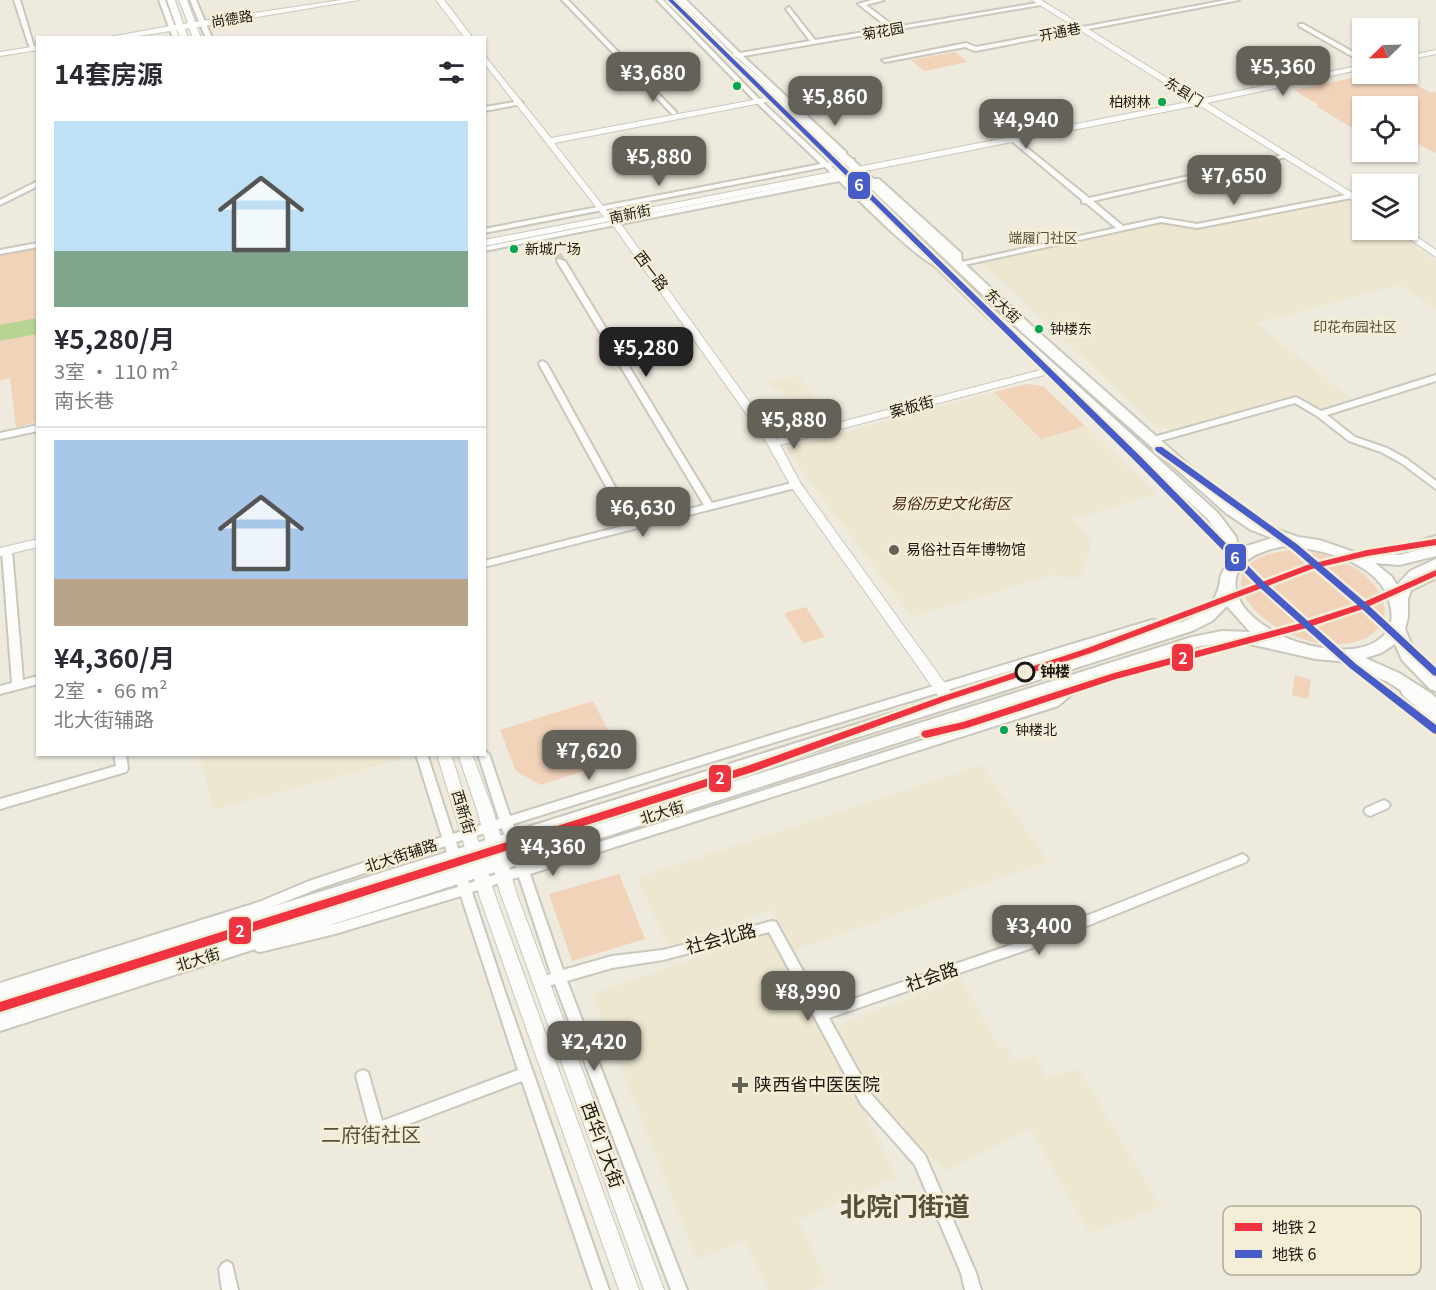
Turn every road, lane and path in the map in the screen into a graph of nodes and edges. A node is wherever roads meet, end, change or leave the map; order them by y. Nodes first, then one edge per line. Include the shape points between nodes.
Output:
1 (17, 0) edge
2 (162, 0) edge
3 (171, 0) edge
4 (183, 0) edge
5 (193, 0) edge
6 (356, 0) edge
7 (440, 0) edge
8 (565, 0) edge
9 (660, 0) edge
10 (668, 0) edge
11 (675, 0) edge
12 (683, 0) edge
13 (881, 0) edge
14 (1236, 0) edge
15 (1039, 2) edge
16 (1177, 4) dead end
17 (789, 9) dead end
18 (1184, 9) junction
19 (203, 23) junction
20 (192, 25) junction
21 (1301, 25) dead end
22 (176, 27) junction
23 (1082, 28) junction
24 (894, 29) junction
25 (120, 36) edge
26 (176, 36) edge
27 (183, 36) edge
28 (196, 36) edge
29 (208, 36) edge
30 (467, 36) edge
31 (814, 43) junction
32 (35, 49) edge
33 (1436, 52) edge
34 (0, 54) edge
35 (1352, 54) edge
36 (1418, 56) edge
37 (731, 57) junction
38 (486, 60) edge
39 (885, 60) dead end
40 (1352, 69) edge
41 (761, 98) junction
42 (1198, 101) junction
43 (520, 103) junction
44 (486, 109) edge
45 (674, 113) junction
46 (1011, 137) junction
47 (547, 139) junction
48 (1288, 156) junction
49 (847, 169) junction
50 (36, 184) edge
51 (1351, 196) joint
52 (1085, 201) junction
53 (0, 203) edge
54 (607, 215) junction
55 (1120, 228) junction
56 (486, 231) edge
57 (486, 236) edge
58 (547, 237) junction
59 (1416, 240) edge
60 (486, 243) edge
61 (36, 245) edge
62 (486, 249) edge
63 (0, 252) edge
64 (1436, 254) edge
65 (561, 261) tunnel mouth
66 (958, 265) junction
67 (543, 364) dead end
68 (1052, 370) junction
69 (1436, 378) edge
70 (1320, 414) junction
71 (36, 428) edge
72 (0, 436) edge
73 (1153, 440) junction
74 (773, 443) junction
75 (796, 485) junction
76 (1436, 486) edge
77 (710, 507) junction
78 (632, 526) junction
79 (1436, 539) edge
80 (1294, 541) junction
81 (36, 544) edge
82 (1337, 550) junction
83 (1436, 551) edge
84 (3, 552) edge
85 (1361, 557) junction
86 (486, 563) edge
87 (1234, 563) junction
88 (1436, 564) edge
89 (1436, 574) edge
90 (1228, 587) junction
91 (1400, 601) junction
92 (1398, 629) junction
93 (1291, 647) junction
94 (1403, 648) junction
95 (1336, 655) junction
96 (1366, 664) junction
97 (1436, 677) edge
98 (36, 680) edge
99 (18, 685) junction
100 (1436, 686) edge
101 (0, 690) edge
102 (946, 695) junction
103 (1436, 707) edge
104 (1436, 718) edge
105 (120, 756) edge
106 (422, 756) edge
107 (445, 756) edge
108 (466, 756) edge
109 (484, 756) edge
110 (0, 804) edge
111 (1384, 806) dead end
112 (1370, 811) dead end
113 (508, 822) junction
114 (492, 836) junction
115 (472, 842) junction
116 (452, 848) junction
117 (519, 856) junction
118 (1242, 859) dead end
119 (501, 871) junction
120 (482, 877) junction
121 (463, 883) junction
122 (551, 980) junction
123 (0, 989) edge
124 (0, 1001) edge
125 (822, 1015) junction
126 (0, 1022) edge
127 (0, 1030) edge
128 (526, 1073) junction
129 (363, 1076) dead end
130 (227, 1269) dead end
131 (230, 1290) edge
132 (601, 1290) edge
133 (629, 1290) edge
134 (654, 1290) edge
135 (679, 1290) edge
136 (973, 1290) edge

1 - 32 street
2 - 22 street
3 - 22 street
4 - 20 street
5 - 19 street
6 - 19 street, 尚德路
7 - 30 street
8 - 45 street
9 - 41 street
10 - 37 main road, 东大街
11 - 37 main road, 东大街
12 - 37 street
13 - 24 street via 861,4
14 - 18 street, 开通巷
15 - 23 street, 东县门
15 - 24 street, 菊花园
16 - 18 street
17 - 31 street
18 - 23 street, 开通巷
19 - 20 street, 尚德路
19 - 29 street
20 - 22 street, 尚德路
20 - 28 street
21 - 35 street
22 - 25 street, 尚德路
22 - 26 street
22 - 27 street
23 - 39 street, 开通巷 via 975,49 966,45
23 - 42 street, 东县门
24 - 31 street, 菊花园
31 - 37 street, 菊花园
32 - 34 street
33 - 36 street
37 - 41 main road, 东大街
37 - 49 main road, 东大街
38 - 43 street, 西一路
40 - 42 street
41 - 45 street
41 - 47 street
41 - 49 main road, 东大街
42 - 46 street, 南新街
42 - 48 street, 东县门
43 - 44 street
43 - 47 street, 西一路
45 - 47 street
46 - 49 street, 南新街
46 - 52 street
47 - 54 street, 西一路
48 - 51 street, 东县门
48 - 52 street
49 - 54 street, 南新街
49 - 54 street
49 - 66 main road, 东大街
49 - 68 main road, 东大街 via 943,269
50 - 53 street
51 - 55 street via 1197,226 1161,220
52 - 55 street
54 - 56 street
54 - 57 street, 南新街
54 - 58 street, 南新街
54 - 74 street, 西一路 via 669,295
55 - 66 street
58 - 60 street, 南新街
58 - 62 street
59 - 64 street
61 - 63 street
65 - 77 street
66 - 73 main road, 东大街
67 - 78 street
68 - 74 street, 案板街
68 - 87 main road, 东大街 via 1213,516 1228,537
69 - 70 street
70 - 73 street via 1296,400
70 - 76 street via 1352,440 1394,455
71 - 72 street
73 - 80 main road, 东大街 via 1238,516 1264,531
74 - 75 street, 西一路
75 - 77 street
75 - 102 street, 西一路
77 - 78 street
78 - 86 street
79 - 85 street
80 - 82 main road
80 - 87 main road via 1261,545
81 - 84 street
82 - 85 main road
82 - 91 main road via 1379,574
83 - 85 main road via 1399,560
84 - 99 street
87 - 90 main road
88 - 91 main road via 1414,574 1405,584
89 - 91 street via 1410,585
90 - 93 main road via 1234,604 1247,621
90 - 102 main road, 北大街 via 1214,612 1186,627
91 - 92 main road
92 - 94 main road
92 - 95 main road via 1374,649
93 - 95 main road
93 - 117 main road, 北大街 via 1253,637 1218,637
94 - 97 street
94 - 100 main road
95 - 96 main road
96 - 103 main road via 1400,680
96 - 104 street via 1401,687
98 - 99 street
99 - 101 street
102 - 113 street via 768,740
102 - 117 main road, 北大街
105 - 110 street via 122,769
106 - 116 street
107 - 115 street, 西新街
108 - 114 street, 西新街
109 - 113 street
111 - 112 street
113 - 114 street
113 - 117 street
114 - 115 main road, 北大街
114 - 117 main road, 北大街
114 - 119 street, 西新街
115 - 116 main road, 北大街
115 - 120 street, 西新街
116 - 121 street
116 - 123 street, 北大街辅路 via 313,885 262,906
116 - 124 main road, 北大街
117 - 119 main road, 北大街
117 - 122 street
118 - 125 street, 社会路 via 1028,944
119 - 120 main road, 北大街
119 - 122 street, 西华门大街
120 - 121 main road, 北大街
120 - 133 street, 西华门大街
121 - 126 main road, 北大街
121 - 127 street via 335,929 260,947
121 - 128 street
122 - 125 street, 社会北路 via 612,962 663,955 772,926
122 - 134 street, 西华门大街
122 - 135 street
125 - 136 street, 社会北路 via 866,1099 920,1160
128 - 129 street via 377,1129
128 - 132 street
130 - 131 street

